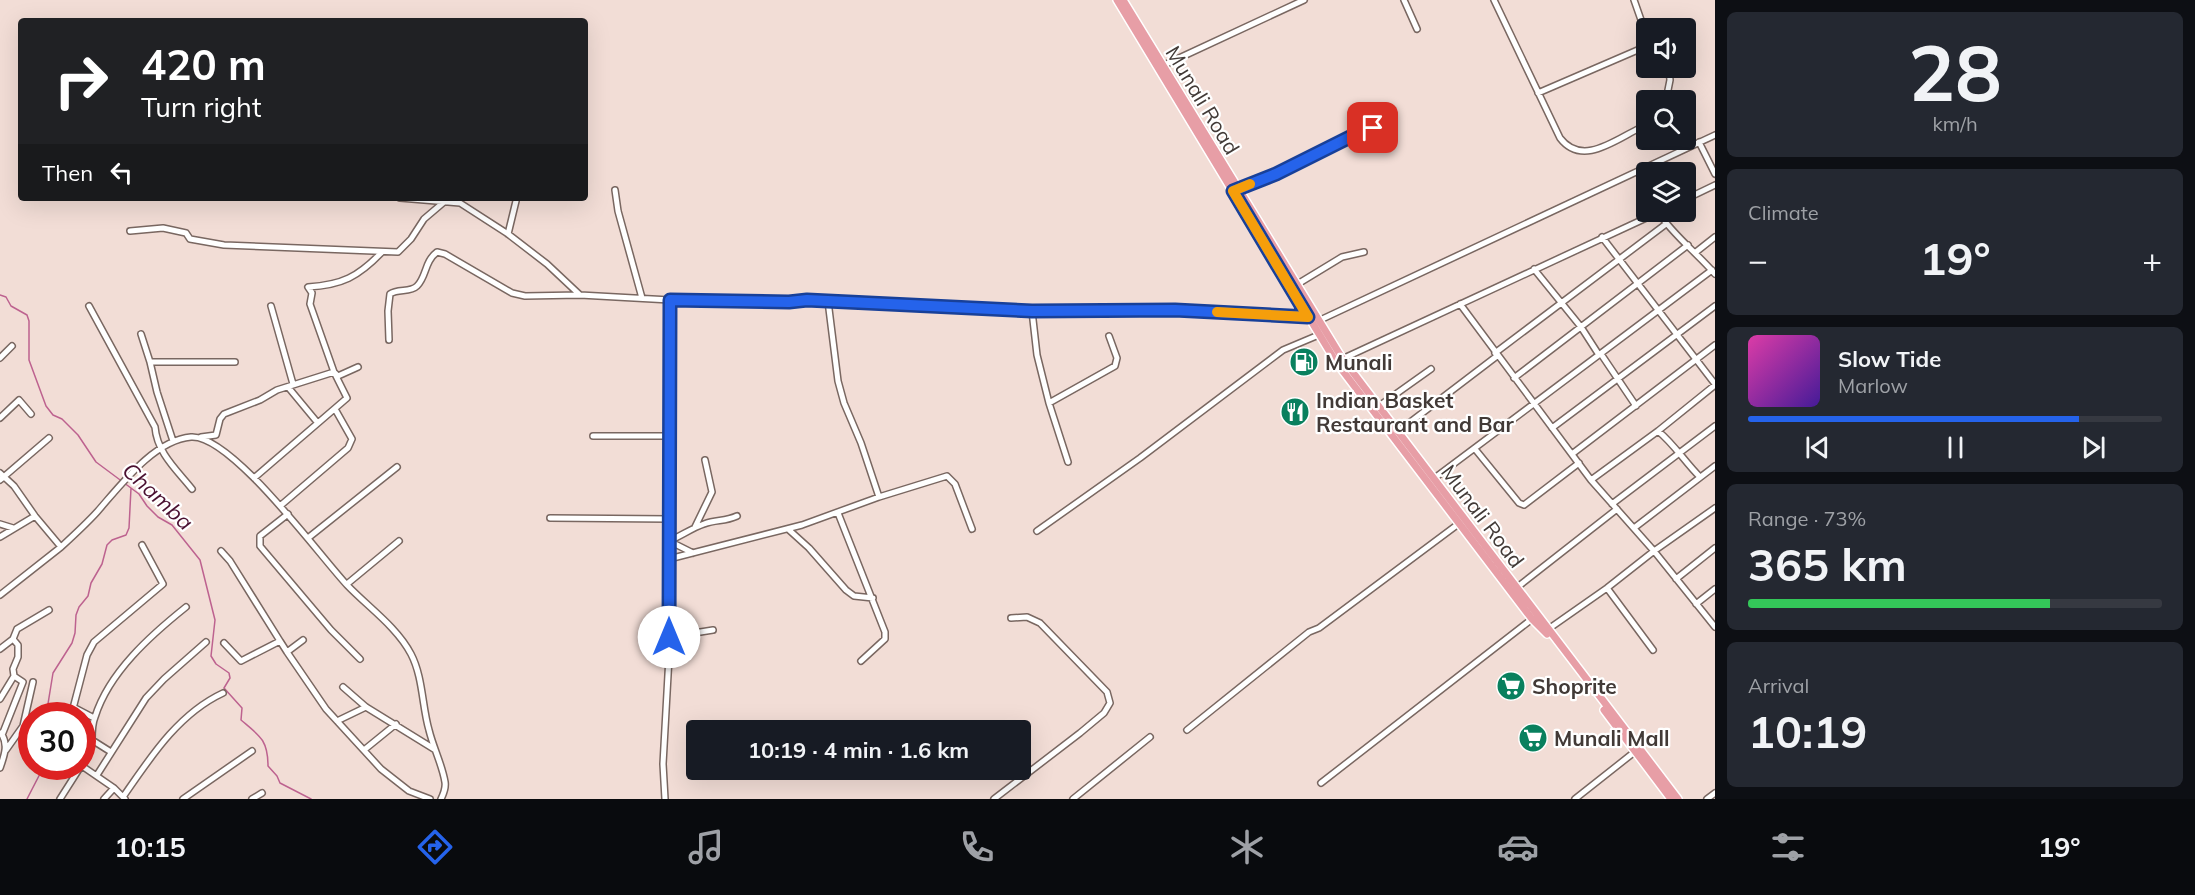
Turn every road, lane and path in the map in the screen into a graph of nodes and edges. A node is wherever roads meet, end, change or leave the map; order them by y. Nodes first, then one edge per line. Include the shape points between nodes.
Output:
1 (1117, 0) edge
2 (1123, 0) edge
3 (1304, 0) edge
4 (1404, 0) edge
5 (1494, 0) edge
6 (1634, 0) edge
7 (1640, 18) edge
8 (1417, 29) dead end
9 (1636, 51) edge
10 (1160, 67) junction
11 (1538, 93) junction
12 (1389, 130) dead end
13 (1636, 130) edge
14 (1715, 135) edge
15 (1699, 142) junction
16 (1715, 174) edge
17 (1715, 185) edge
18 (615, 190) dead end
19 (1235, 190) junction
20 (1696, 194) edge
21 (433, 201) edge
22 (516, 201) dead end
23 (444, 202) junction
24 (1636, 222) edge
25 (1666, 224) joint
26 (130, 231) dead end
27 (508, 234) junction
28 (1602, 237) junction
29 (1715, 237) edge
30 (1688, 245) junction
31 (382, 252) junction
32 (1364, 252) dead end
33 (1696, 252) junction
34 (1619, 258) junction
35 (1534, 269) junction
36 (1713, 272) edge
37 (1638, 284) junction
38 (1296, 285) junction
39 (580, 295) junction
40 (642, 298) junction
41 (670, 300) junction
42 (828, 301) junction
43 (1561, 303) junction
44 (1460, 304) junction
45 (89, 306) dead end
46 (271, 306) dead end
47 (1715, 306) edge
48 (1659, 310) junction
49 (1032, 311) junction
50 (1314, 318) junction
51 (1581, 327) junction
52 (1322, 333) junction
53 (141, 334) dead end
54 (1678, 335) junction
55 (1109, 336) dead end
56 (389, 340) dead end
57 (1715, 345) edge
58 (12, 346) dead end
59 (1496, 354) junction
60 (1600, 354) junction
61 (0, 358) edge
62 (1339, 360) junction
63 (1695, 360) junction
64 (150, 362) junction
65 (235, 362) dead end
66 (358, 367) dead end
67 (1431, 369) dead end
68 (334, 372) junction
69 (1514, 378) junction
70 (1618, 379) junction
71 (291, 385) junction
72 (1715, 385) edge
73 (1533, 402) junction
74 (1049, 403) junction
75 (1379, 406) junction
76 (1636, 406) junction
77 (334, 409) junction
78 (31, 414) dead end
79 (0, 418) edge
80 (317, 422) junction
81 (1715, 426) edge
82 (1552, 428) junction
83 (1658, 431) junction
84 (1396, 434) junction
85 (593, 436) dead end
86 (671, 436) junction
87 (200, 437) junction
88 (49, 438) dead end
89 (173, 441) junction
90 (160, 449) junction
91 (1475, 449) junction
92 (1572, 454) junction
93 (1679, 455) junction
94 (705, 459) dead end
95 (1068, 462) dead end
96 (1579, 463) junction
97 (1715, 466) edge
98 (397, 467) dead end
99 (1, 476) edge
100 (1700, 477) junction
101 (254, 478) junction
102 (1431, 480) junction
103 (1591, 480) junction
104 (192, 489) dead end
105 (879, 497) junction
106 (1612, 504) junction
107 (280, 506) junction
108 (1715, 508) edge
109 (1617, 509) junction
110 (838, 513) junction
111 (288, 514) junction
112 (35, 516) junction
113 (737, 516) dead end
114 (550, 518) dead end
115 (670, 519) junction
116 (1462, 522) junction
117 (0, 524) edge
118 (13, 528) junction
119 (694, 528) junction
120 (1634, 528) junction
121 (788, 529) junction
122 (972, 529) dead end
123 (1037, 531) dead end
124 (0, 537) edge
125 (308, 538) junction
126 (399, 541) dead end
127 (669, 541) junction
128 (142, 545) dead end
129 (61, 547) junction
130 (1715, 548) edge
131 (1654, 550) junction
132 (221, 551) dead end
133 (693, 553) junction
134 (669, 559) junction
135 (1676, 579) junction
136 (346, 584) junction
137 (1607, 588) junction
138 (1715, 589) edge
139 (1514, 590) junction
140 (0, 595) edge
141 (873, 598) junction
142 (1696, 604) junction
143 (186, 607) dead end
144 (49, 610) dead end
145 (1011, 618) dead end
146 (1532, 619) junction
147 (1715, 627) edge
148 (713, 630) dead end
149 (1547, 630) junction
150 (669, 637) junction
151 (13, 639) junction
152 (303, 640) dead end
153 (280, 641) junction
154 (206, 642) dead end
155 (224, 643) dead end
156 (0, 649) edge
157 (1653, 650) dead end
158 (287, 652) junction
159 (360, 659) dead end
160 (861, 661) dead end
161 (14, 676) junction
162 (33, 682) dead end
163 (343, 687) dead end
164 (223, 693) dead end
165 (0, 699) edge
166 (74, 702) edge
167 (366, 707) junction
168 (96, 714) edge
169 (337, 721) junction
170 (396, 724) junction
171 (1187, 730) dead end
172 (1, 734) edge
173 (1150, 737) dead end
174 (96, 743) edge
175 (434, 749) junction
176 (6, 750) junction
177 (364, 750) junction
178 (1637, 750) junction
179 (252, 751) dead end
180 (111, 753) junction
181 (0, 768) edge
182 (98, 775) joint
183 (73, 780) edge
184 (1321, 783) dead end
185 (114, 788) junction
186 (262, 793) dead end
187 (1715, 793) edge
188 (124, 798) edge
189 (60, 799) edge
190 (104, 799) edge
191 (183, 799) edge
192 (252, 799) edge
193 (430, 799) edge
194 (441, 799) edge
195 (665, 799) edge
196 (994, 799) edge
197 (1073, 799) edge
198 (1575, 799) edge
199 (1671, 799) edge
200 (1678, 799) edge
201 (1707, 799) edge

1 - 10 main road, Munali Road
2 - 10 main road, Munali Road
3 - 10 street
4 - 8 street
5 - 11 street
6 - 7 street
9 - 11 street
10 - 19 main road, Munali Road
11 - 13 street via 1560,138 1575,151 1590,152
12 - 19 street via 1364,130
14 - 15 street
15 - 16 street
15 - 50 street
17 - 20 street
18 - 40 street
19 - 38 main road, Munali Road
19 - 50 main road, Munali Road
21 - 23 street
22 - 27 street
23 - 27 street via 460,203
23 - 31 street via 424,219 402,249
24 - 28 street
25 - 30 street
25 - 34 street
26 - 31 street via 163,228 186,233 190,239 224,245
27 - 39 street
28 - 34 street
28 - 35 street
29 - 33 street
30 - 33 street
30 - 37 street
31 - 68 street via 343,282 308,287 312,293 310,304
32 - 38 street via 1342,257
33 - 36 street
34 - 37 street
34 - 43 street
35 - 43 street
35 - 44 street
36 - 48 street
37 - 48 street
37 - 51 street
38 - 50 main road, Munali Road
39 - 40 street
39 - 56 street via 512,293 437,252 415,288 390,294
40 - 41 street
41 - 42 street via 789,302 807,297
41 - 86 street
42 - 49 street
42 - 105 street via 841,392
43 - 51 street
43 - 59 street
44 - 59 street
44 - 62 street
45 - 90 street via 155,428
46 - 71 street
47 - 54 street
48 - 54 street
48 - 60 street
49 - 50 street via 1175,310
49 - 74 street via 1037,355
50 - 52 main road, Munali Road
50 - 52 main road, Munali Road
51 - 60 street
51 - 69 street
52 - 62 main road, Munali Road
52 - 123 street via 1283,350
53 - 64 street
54 - 63 street
54 - 70 street
55 - 74 street via 1117,358 1114,366
57 - 63 street
58 - 61 street
59 - 69 street
59 - 84 street
60 - 70 street
60 - 73 street
62 - 75 main road, Munali Road
62 - 84 main road, Munali Road
63 - 72 street
63 - 76 street
64 - 65 street
64 - 89 street
66 - 68 street via 338,376
67 - 75 street
68 - 71 street
68 - 77 street via 347,397
69 - 73 street
70 - 76 street
70 - 82 street
71 - 80 street
71 - 87 street via 224,414 216,435
72 - 83 street
73 - 82 street
73 - 91 street
74 - 95 street
75 - 84 main road, Munali Road
76 - 92 street
77 - 80 street
77 - 107 street via 352,439 348,448
78 - 79 street via 19,400
80 - 101 street
81 - 93 street
82 - 92 street
83 - 93 street
83 - 103 street
84 - 102 main road, Munali Road
85 - 86 street
86 - 115 street
87 - 89 street
87 - 101 street
88 - 99 street
89 - 90 street
90 - 104 street
90 - 129 street via 132,472
91 - 96 street via 1524,505
91 - 102 street
92 - 96 street
93 - 100 street
93 - 106 street
94 - 119 street via 712,492
96 - 103 street
97 - 100 street
98 - 125 street
99 - 112 street via 16,488
100 - 120 street
101 - 107 street
102 - 116 main road, Munali Road
103 - 106 street
105 - 110 street
105 - 122 street via 947,476 955,484
106 - 109 street
107 - 111 street
108 - 131 street
109 - 120 street
109 - 139 street
110 - 121 street
110 - 141 street
111 - 125 street
111 - 159 street via 260,536 260,546
112 - 118 street
112 - 129 street
113 - 119 street
114 - 115 street
115 - 127 street
116 - 139 main road, Munali Road
116 - 171 street via 1309,632
117 - 118 street
118 - 124 street
119 - 127 street
120 - 131 street
121 - 133 street
121 - 141 street via 846,590 854,596
125 - 136 street
126 - 136 street
127 - 133 street
127 - 134 street
128 - 166 street via 163,584 94,642
129 - 140 street
130 - 135 street
131 - 135 street
131 - 137 street
132 - 153 street
133 - 134 street
134 - 150 street
135 - 142 street
136 - 175 street via 400,637 412,655
137 - 149 street
137 - 157 street
138 - 142 street
139 - 146 main road, Munali Road
139 - 149 main road, Munali Road
141 - 160 street via 885,639
142 - 147 street
143 - 168 street via 125,664
144 - 151 street via 17,629
145 - 196 street via 1027,617 1046,628 1107,692 1110,703 1080,734
146 - 149 main road, Munali Road
146 - 184 street
148 - 150 street
149 - 178 main road, Munali Road
150 - 195 street
151 - 156 street
151 - 161 street via 19,652
152 - 158 street
153 - 155 street via 241,662
153 - 158 street
154 - 180 street via 146,698
158 - 169 street
161 - 165 street
161 - 172 street via 23,682
162 - 176 street via 22,728
163 - 167 street
164 - 188 street via 161,742
167 - 169 street
167 - 170 street
169 - 177 street
170 - 175 street
170 - 177 street
172 - 176 street
173 - 197 street
174 - 180 street
175 - 194 street via 445,784
176 - 181 street
177 - 193 street via 408,794
178 - 198 street
178 - 199 main road, Munali Road
178 - 200 main road, Munali Road
179 - 191 street
180 - 182 street
182 - 185 street
183 - 189 street
185 - 188 street
185 - 190 street
186 - 192 street
187 - 201 street

